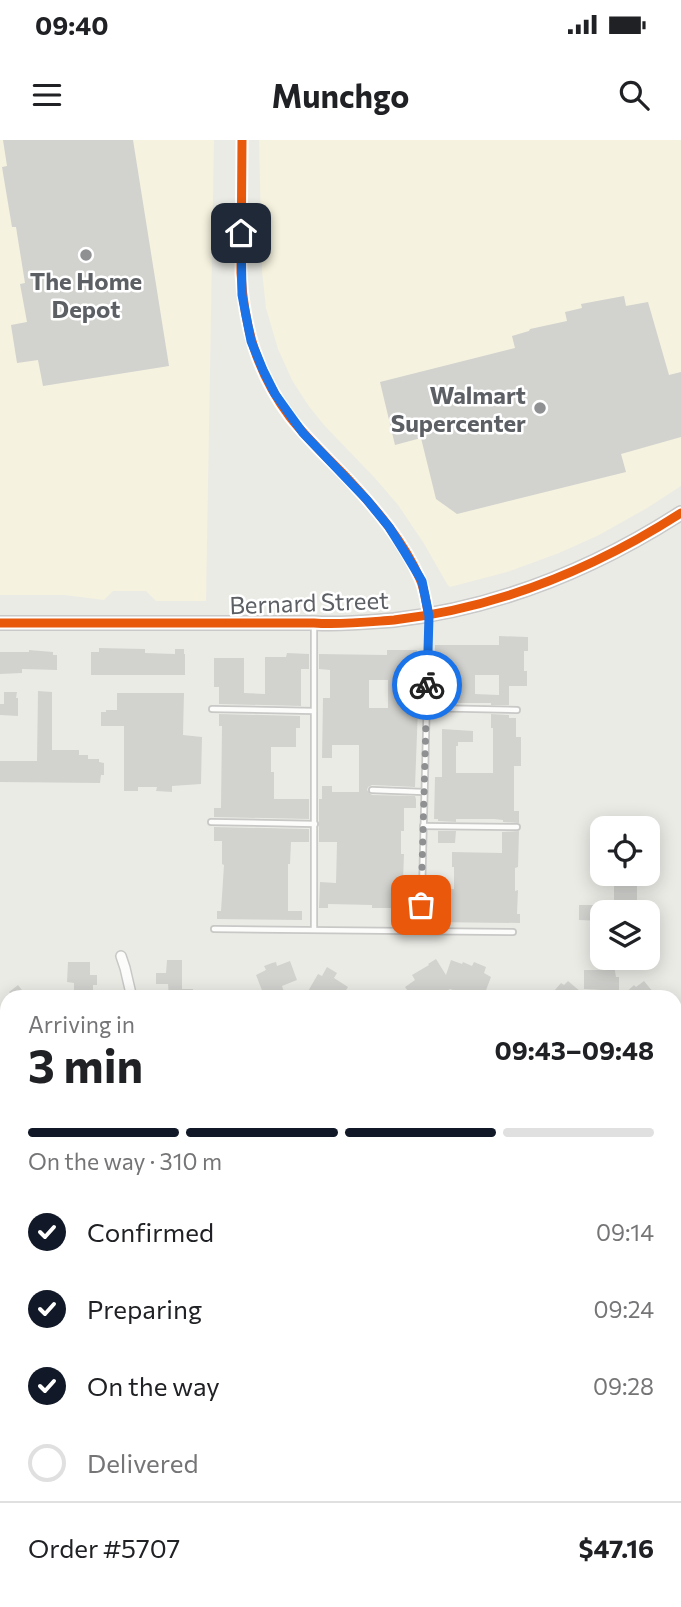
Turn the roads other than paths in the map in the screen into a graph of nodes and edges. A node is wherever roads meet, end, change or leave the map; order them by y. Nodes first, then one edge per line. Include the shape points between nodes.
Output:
1 (242, 140) edge
2 (681, 513) edge
3 (429, 616) junction
4 (0, 623) edge
5 (314, 623) junction
6 (426, 708) junction
7 (212, 709) dead end
8 (314, 710) junction
9 (517, 710) dead end
10 (372, 790) dead end
11 (424, 792) junction
12 (211, 822) dead end
13 (315, 824) junction
14 (424, 826) junction
15 (517, 827) dead end
16 (214, 929) dead end
17 (314, 929) junction
18 (421, 931) junction
19 (513, 932) dead end
20 (121, 956) dead end
21 (130, 990) edge

1 - 3 street via 241,273 251,341 290,416 367,500 404,551 422,581
2 - 3 street, Bernard Street via 556,579
3 - 5 street, Bernard Street
3 - 6 lane
4 - 5 street, Bernard Street
5 - 8 lane
6 - 9 lane
6 - 11 lane
7 - 8 lane
8 - 13 lane
10 - 11 lane
11 - 14 lane
12 - 13 lane
13 - 17 lane
14 - 15 lane
14 - 18 lane
16 - 17 lane
17 - 18 lane
18 - 19 lane
20 - 21 street

